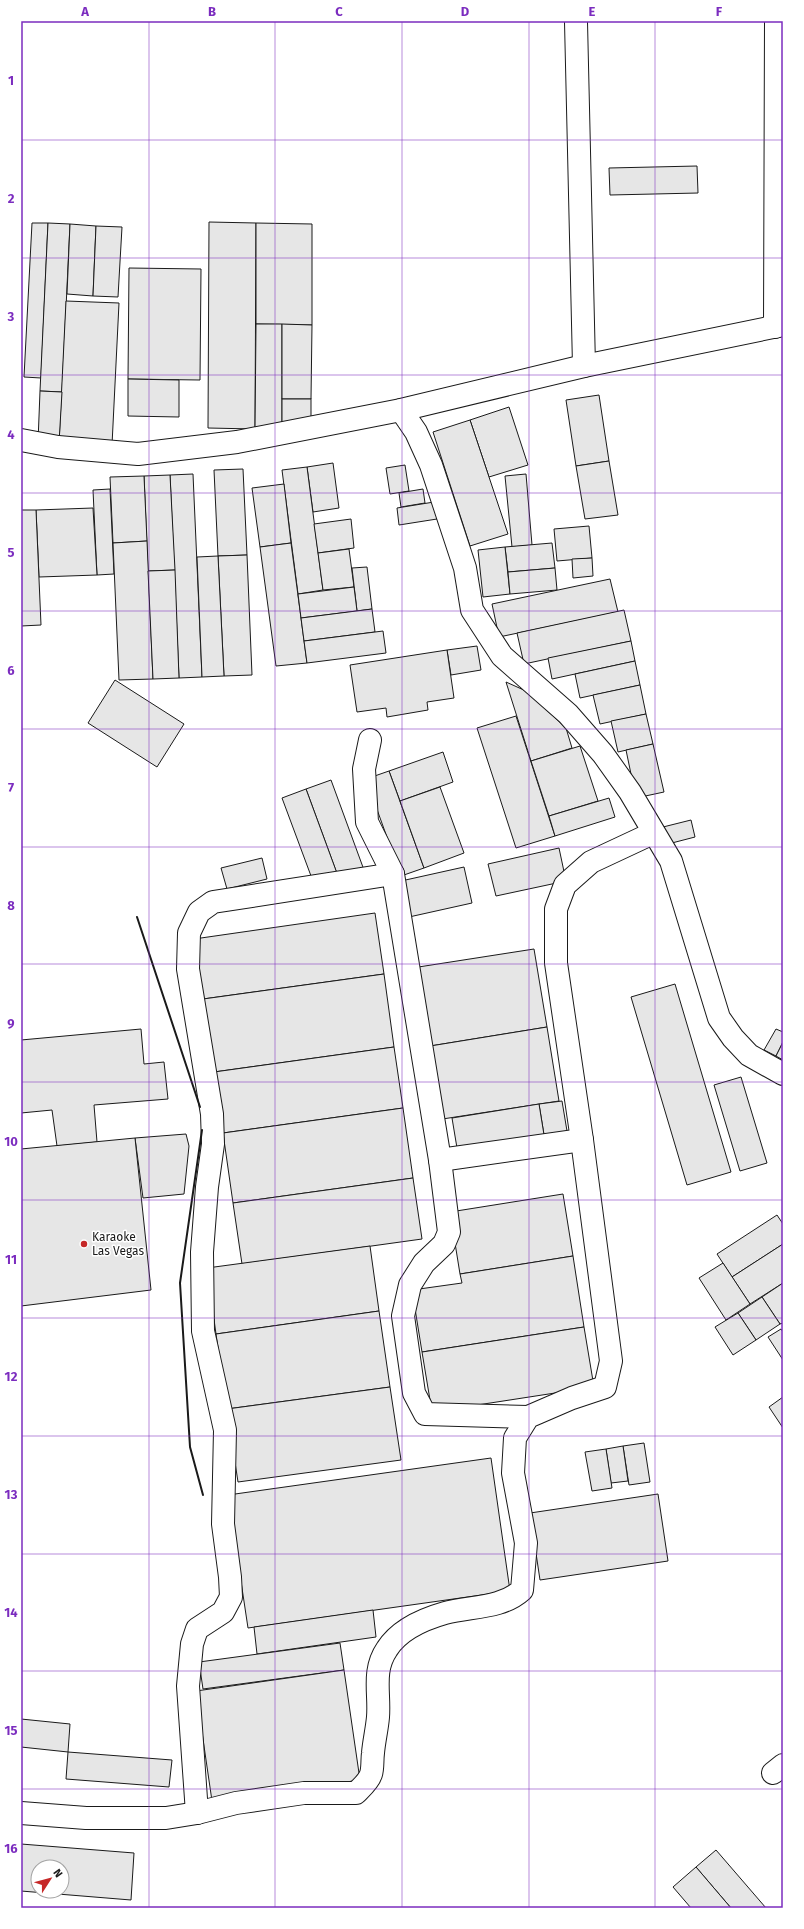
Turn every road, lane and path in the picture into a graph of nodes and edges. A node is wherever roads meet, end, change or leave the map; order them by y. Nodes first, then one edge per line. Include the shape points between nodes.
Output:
1 (776, 21) edge
2 (576, 22) edge
3 (779, 326) edge
4 (584, 366) junction
5 (401, 410) junction
6 (21, 440) edge
7 (370, 740) dead end
8 (653, 833) junction
9 (393, 874) junction
10 (783, 1074) edge
11 (582, 1140) junction
12 (440, 1160) junction
13 (528, 1417) junction
14 (21, 1813) edge
15 (198, 1813) junction

1 - 3 street
2 - 4 street
3 - 4 street
4 - 5 street
5 - 6 street via 237,442 138,454 58,447
5 - 8 street via 416,432 431,465 465,568 472,610 502,656 568,714 602,754 630,792
7 - 9 street via 364,769 368,822
8 - 10 street via 671,861 719,1018 733,1038 750,1055
8 - 11 street via 591,862 564,885 556,909 556,963
9 - 12 street
9 - 15 street via 213,902 199,912 189,933 188,969 212,1114 213,1144 202,1252 203,1331 225,1430 223,1524 231,1597 223,1612 196,1629 192,1644 188,1686
11 - 12 street
11 - 13 street via 611,1361 605,1387
12 - 13 street via 448,1232 444,1244 424,1263 410,1285 403,1316 414,1393 426,1414
13 - 15 street via 515,1438 513,1473 526,1543 522,1590 516,1596 500,1602 445,1613 423,1621 402,1633 387,1649 379,1664 376,1681 378,1716 371,1775 363,1786 356,1793 304,1793 236,1802
14 - 15 street via 86,1818 166,1818

